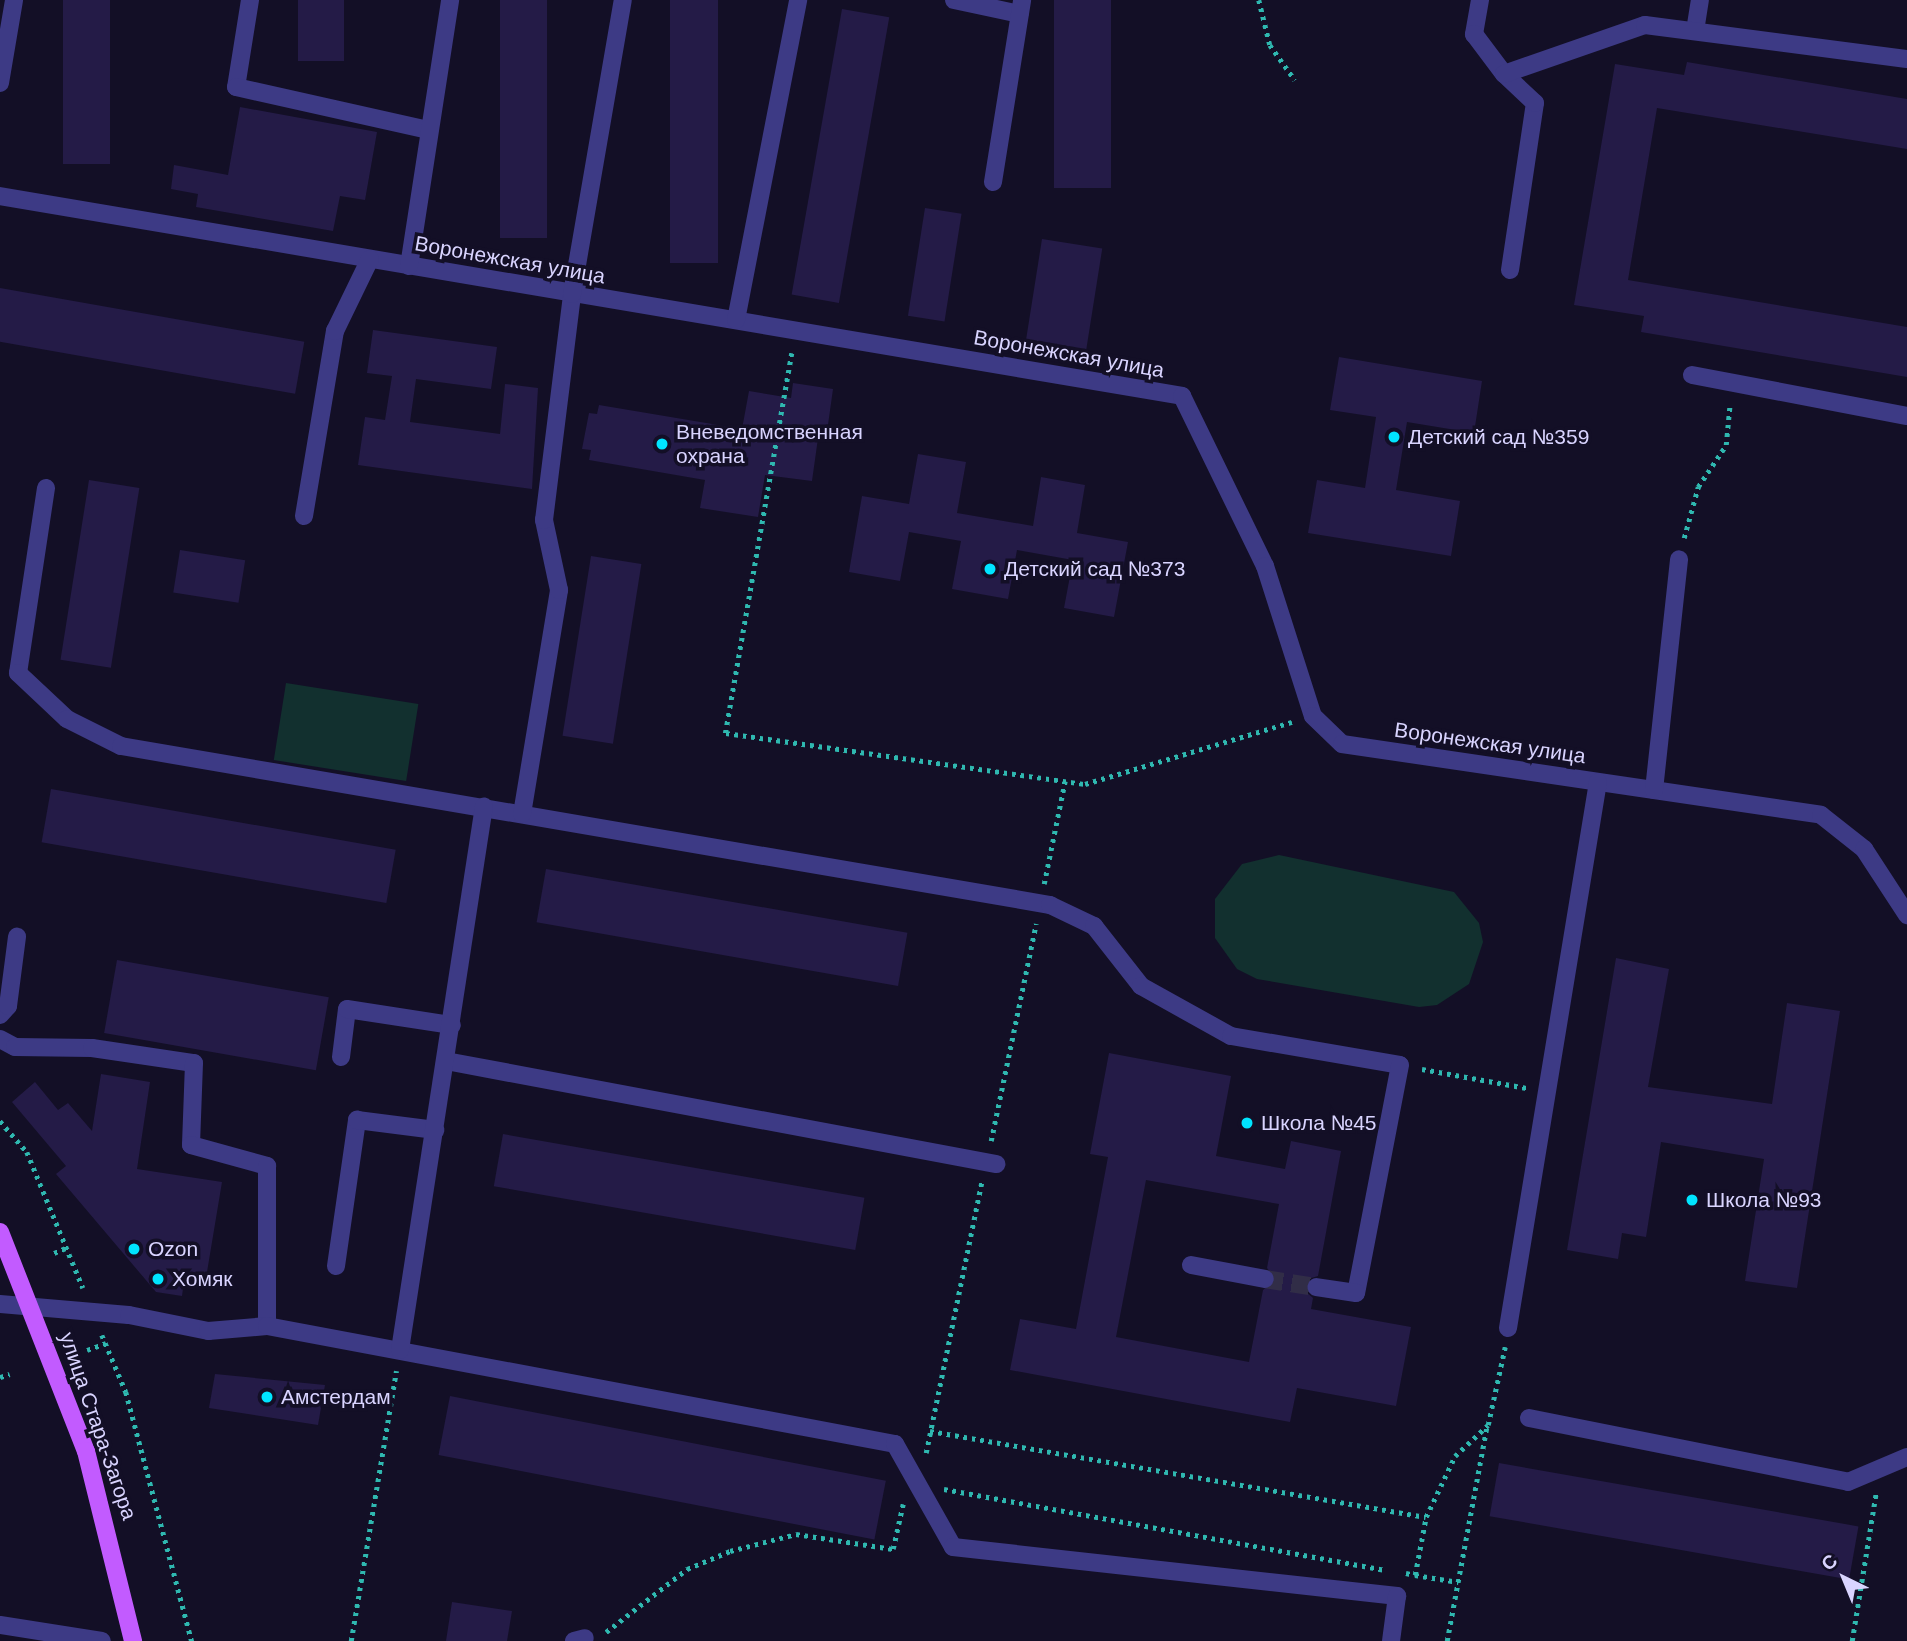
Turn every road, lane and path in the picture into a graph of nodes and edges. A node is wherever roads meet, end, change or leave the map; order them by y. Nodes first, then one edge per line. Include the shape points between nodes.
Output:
1 (14, 0) edge
2 (250, 0) edge
3 (450, 0) edge
4 (623, 0) edge
5 (798, 0) edge
6 (954, 0) edge
7 (1259, 0) edge
8 (1480, 0) edge
9 (1700, 0) edge
10 (1021, 7) edge
11 (1695, 32) junction
12 (1907, 59) edge
13 (1504, 74) junction
14 (1295, 80) dead end
15 (0, 83) edge
16 (428, 130) junction
17 (993, 182) dead end
18 (0, 195) edge
19 (370, 259) junction
20 (409, 266) junction
21 (1510, 270) dead end
22 (572, 294) junction
23 (736, 320) junction
24 (796, 330) junction
25 (1692, 375) dead end
26 (1733, 383) junction
27 (1907, 416) edge
28 (46, 488) dead end
29 (304, 516) dead end
30 (1679, 559) joint
31 (1313, 716) junction
32 (1065, 781) junction
33 (1598, 782) junction
34 (1654, 790) junction
35 (484, 806) junction
36 (522, 814) junction
37 (1040, 904) junction
38 (1907, 915) edge
39 (18, 937) dead end
40 (0, 1015) edge
41 (452, 1025) junction
42 (0, 1039) edge
43 (341, 1058) dead end
44 (446, 1060) junction
45 (1400, 1065) junction
46 (1548, 1091) junction
47 (0, 1121) edge
48 (435, 1130) junction
49 (991, 1163) junction
50 (0, 1232) edge
51 (66, 1248) junction
52 (54, 1254) dead end
53 (1191, 1265) dead end
54 (336, 1266) dead end
55 (1265, 1279) tunnel mouth
56 (1316, 1287) tunnel mouth
57 (0, 1304) edge
58 (31, 1305) junction
59 (93, 1312) junction
60 (267, 1326) junction
61 (1508, 1328) dead end
62 (106, 1343) junction
63 (87, 1350) dead end
64 (400, 1350) junction
65 (1503, 1358) dead end
66 (10, 1374) dead end
67 (0, 1377) edge
68 (1529, 1418) dead end
69 (1488, 1425) junction
70 (930, 1431) junction
71 (1907, 1457) edge
72 (1880, 1468) junction
73 (919, 1485) junction
74 (1426, 1517) junction
75 (1415, 1575) junction
76 (1458, 1582) junction
77 (0, 1625) edge
78 (579, 1639) edge
79 (102, 1641) edge
80 (134, 1641) edge
81 (192, 1641) edge
82 (352, 1641) edge
83 (1391, 1641) edge
84 (1447, 1641) edge
85 (1852, 1641) edge

1 - 15 street
2 - 16 street via 236,87
3 - 16 street
4 - 22 street
5 - 23 street
6 - 10 street
7 - 14 path via 1270,45
8 - 13 street via 1474,34
9 - 11 street
10 - 17 street
11 - 12 street
11 - 13 street via 1645,25
13 - 21 street via 1535,103
16 - 20 street
18 - 19 street, Воронежская улица
19 - 20 street, Воронежская улица
19 - 29 street via 335,331
20 - 22 street, Воронежская улица
22 - 23 street, Воронежская улица
22 - 36 street via 544,520 559,590
23 - 24 street, Воронежская улица
24 - 31 street, Воронежская улица via 1182,396 1265,566
24 - 32 path via 726,733
25 - 26 street
26 - 27 street
26 - 30 path via 1726,445 1698,488
28 - 35 street via 18,673 66,719 121,746
30 - 34 street
31 - 32 path via 1085,784
31 - 33 street, Воронежская улица via 1342,744
32 - 37 path
33 - 34 street, Воронежская улица
33 - 46 street
34 - 38 street, Воронежская улица via 1821,815 1864,849
35 - 36 street
35 - 41 street
36 - 37 street
37 - 45 street via 1094,926 1141,986 1231,1036
37 - 49 path
39 - 40 street via 8,1006
41 - 43 street via 347,1009
41 - 44 street
42 - 60 street via 15,1047 92,1048 194,1063 191,1145 267,1166
44 - 48 street
44 - 49 street
45 - 46 path
45 - 56 street via 1356,1293
46 - 61 street
47 - 51 path via 27,1152
48 - 54 street via 358,1120
48 - 64 street
49 - 70 path
50 - 58 main road, улица Стара-Загора
51 - 52 path
51 - 59 path
53 - 55 street
57 - 58 street
58 - 59 street
58 - 80 main road, улица Стара-Загора via 86,1451
59 - 60 street via 208,1331
59 - 62 path
60 - 64 street
62 - 63 path
62 - 81 path via 126,1392
64 - 73 street via 895,1444
64 - 82 path
65 - 69 path
66 - 67 path
68 - 72 street via 1848,1482
69 - 74 path via 1455,1456
69 - 76 path
70 - 73 path
70 - 74 path
71 - 72 street
72 - 85 path
73 - 75 path
73 - 78 path via 903,1503 893,1549 796,1534 730,1551 687,1569 625,1620
73 - 83 street via 953,1547 1397,1596
74 - 75 path
75 - 76 path
76 - 84 path
77 - 79 street

